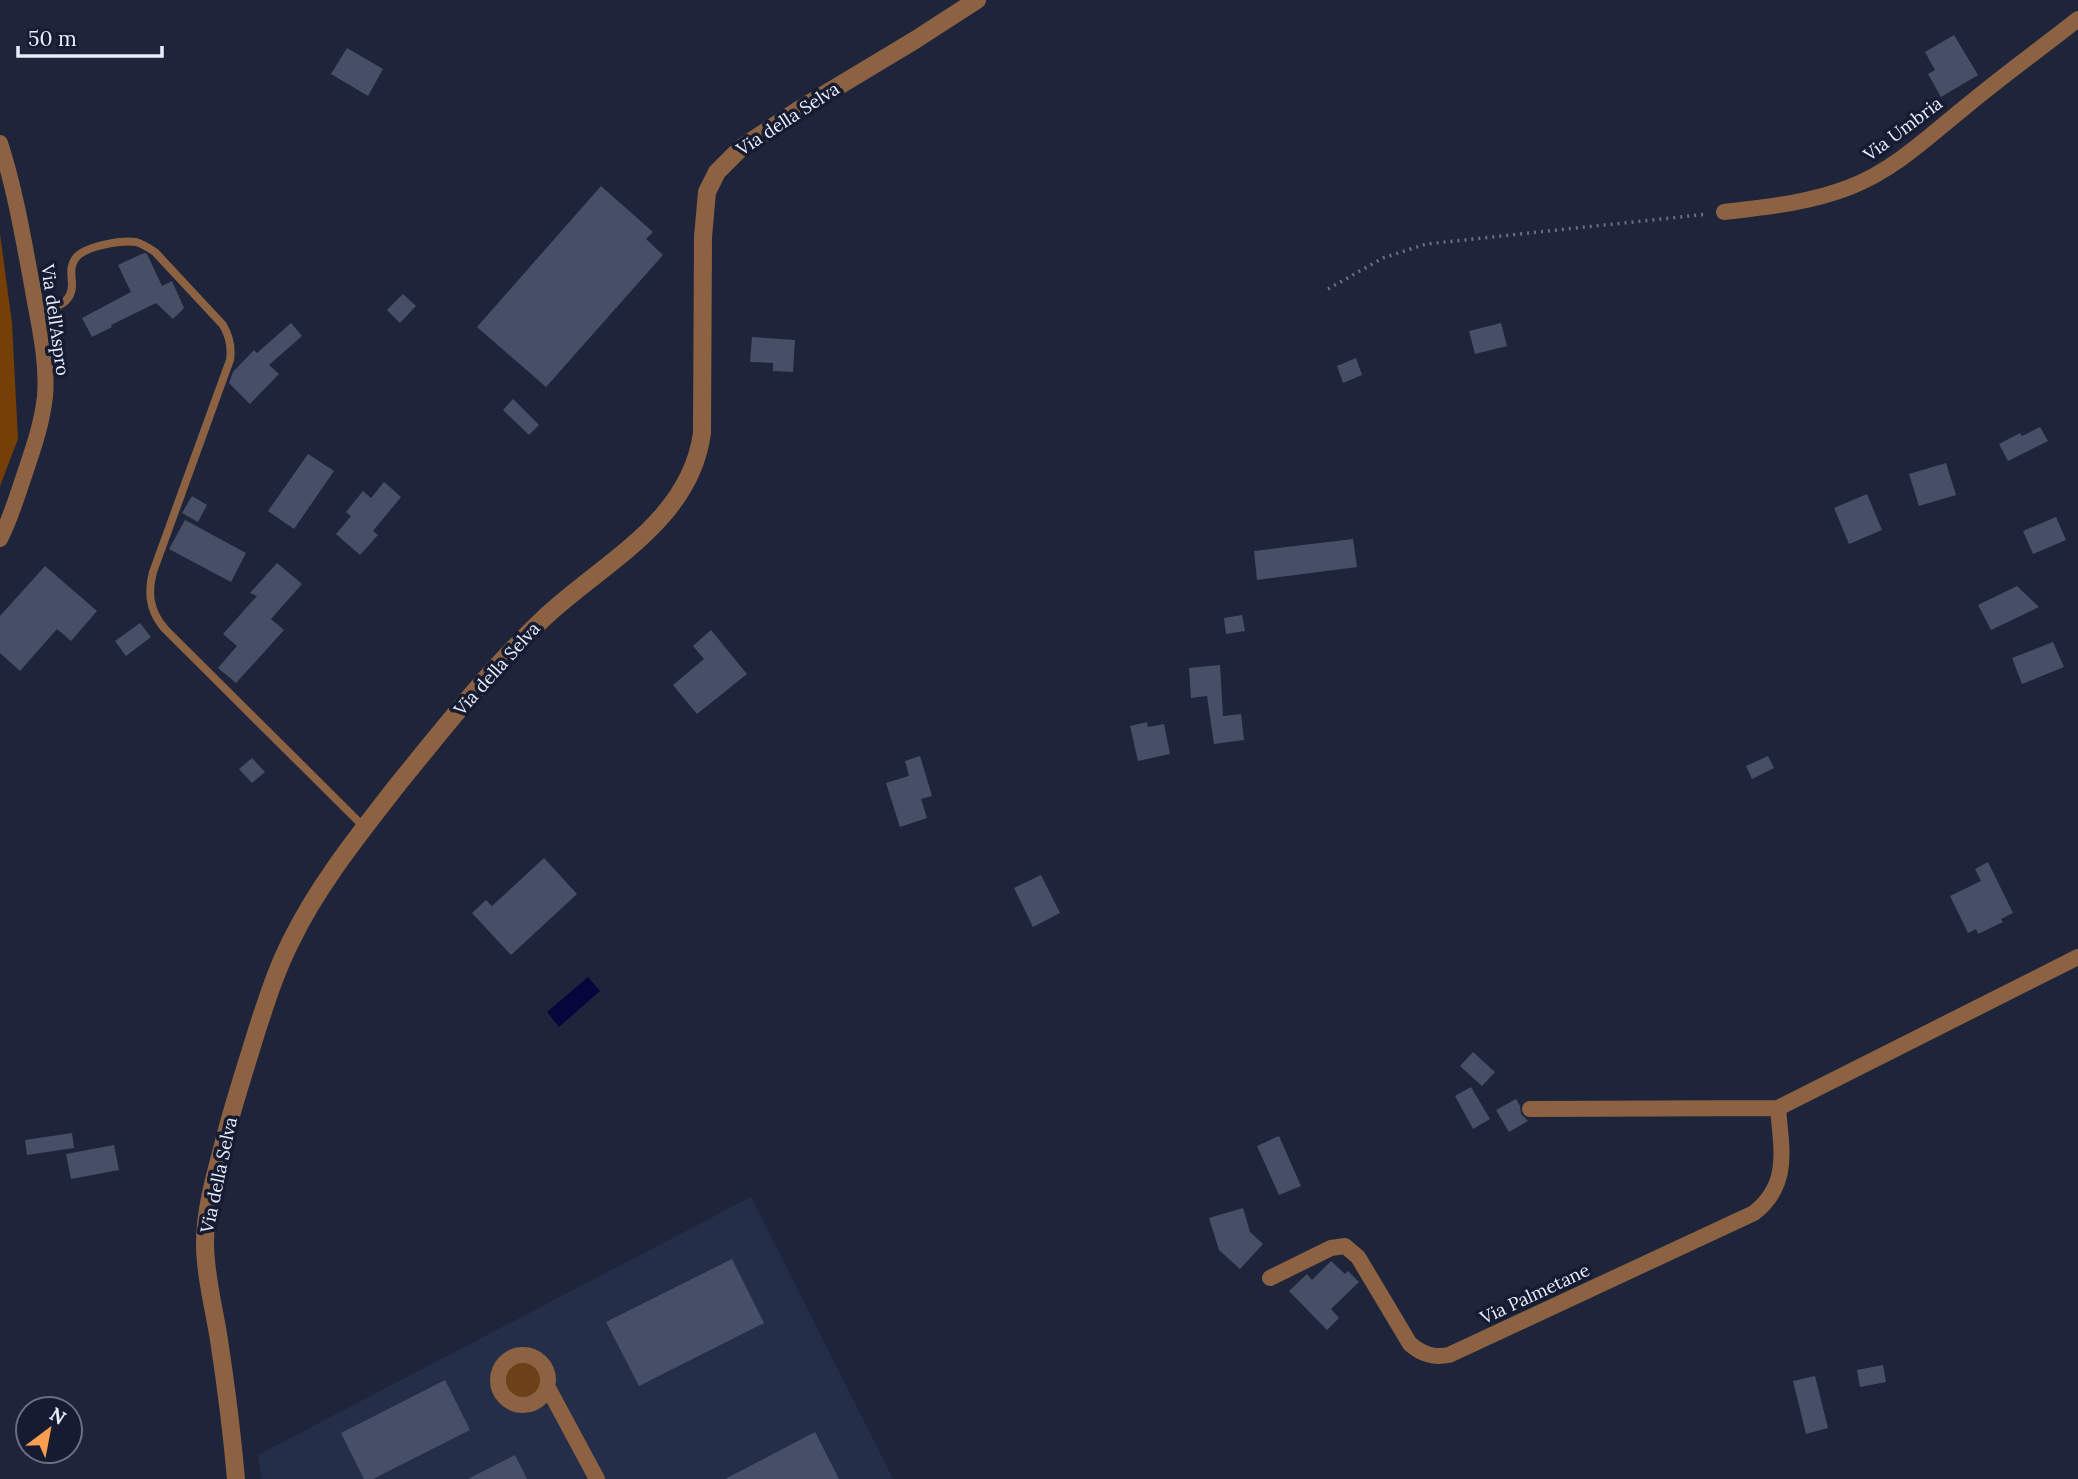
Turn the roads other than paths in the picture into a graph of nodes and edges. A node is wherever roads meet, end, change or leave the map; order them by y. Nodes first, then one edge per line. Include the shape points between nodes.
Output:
1 (977, 0) edge
2 (2078, 19) edge
3 (0, 143) edge
4 (1724, 212) road end
5 (37, 311) junction
6 (0, 539) edge
7 (365, 828) junction
8 (2078, 957) edge
9 (1778, 1108) junction
10 (1530, 1109) dead end
11 (1270, 1278) dead end
12 (547, 1386) dead end
13 (236, 1479) edge
14 (597, 1479) edge

1 - 7 street, Via della Selva via 741,148 717,172 707,192 704,218 702,433 685,484 670,508 633,545 531,631 442,730
2 - 4 street, Via Umbria via 1882,171 1817,198
3 - 5 street, Via dell'Aspro
5 - 6 street, Via dell'Aspro via 44,358 43,409
5 - 7 lane via 66,300 72,289 71,269 80,253 134,242 155,252 223,325 231,347 230,360 153,572 150,602 165,629
7 - 13 street, Via della Selva via 319,892 281,962 236,1095 210,1200 206,1255
8 - 9 street
9 - 10 street
9 - 11 street, Via Palmetane via 1781,1173 1769,1198 1754,1213 1449,1355 1430,1355 1410,1344 1358,1257 1345,1246 1331,1248
12 - 14 street

